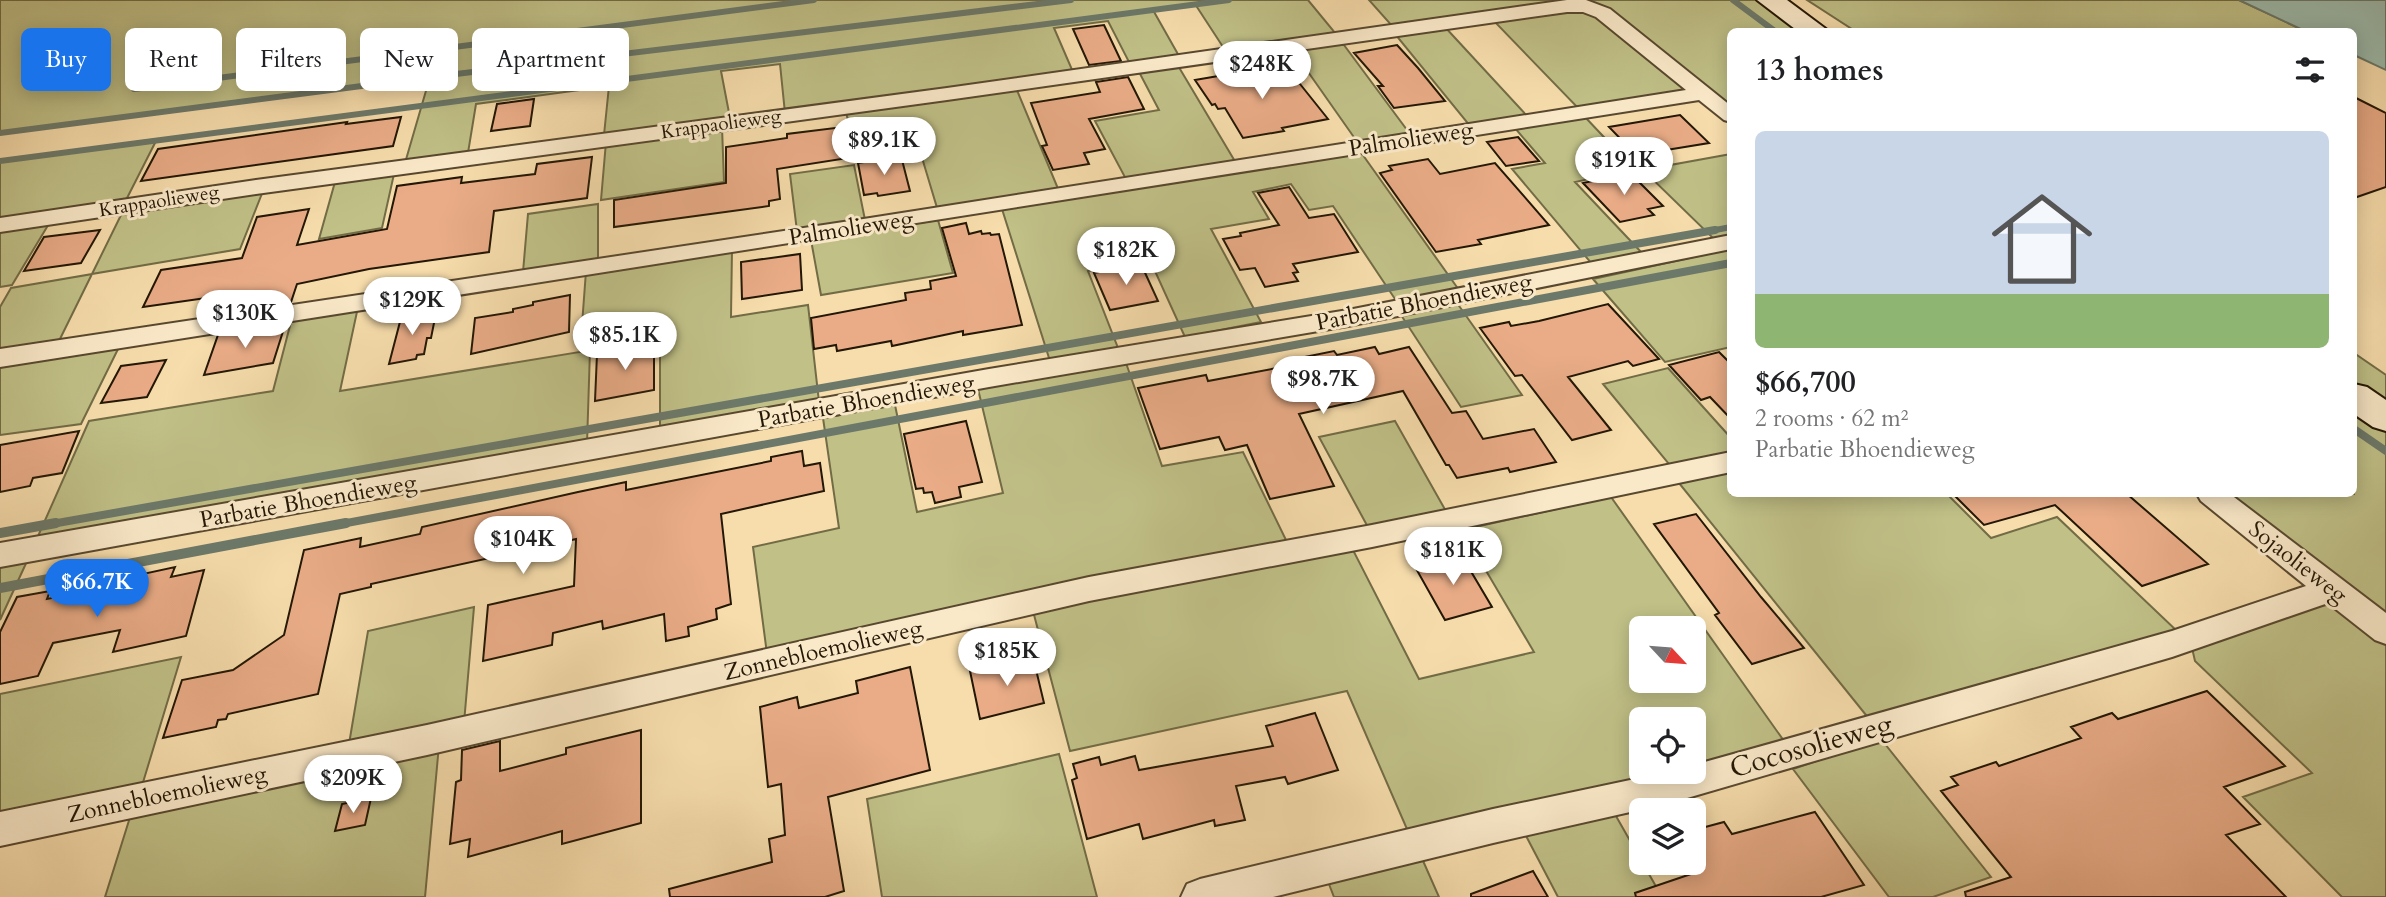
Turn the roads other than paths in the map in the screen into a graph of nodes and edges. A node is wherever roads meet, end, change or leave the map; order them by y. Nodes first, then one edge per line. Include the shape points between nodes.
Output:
1 (1770, 0) edge
2 (1811, 28) edge
3 (1701, 94) junction
4 (1727, 113) edge
5 (0, 225) edge
6 (1727, 243) edge
7 (0, 358) edge
8 (2357, 398) edge
9 (2386, 418) edge
10 (1727, 463) edge
11 (2215, 497) edge
12 (0, 555) edge
13 (2333, 589) junction
14 (2386, 631) edge
15 (0, 829) edge
16 (1200, 897) edge

1 - 2 main road
3 - 4 street
3 - 5 street, Krappaolieweg via 1603,13 1567,5
3 - 7 street, Palmolieweg
6 - 12 street, Parbatie Bhoendieweg via 1348,317
8 - 9 main road
10 - 15 street, Zonnebloemolieweg via 1090,589 427,740
11 - 13 street, Sojaolieweg
13 - 14 street, Sojaolieweg
13 - 16 street, Cocosolieweg via 2172,644 1670,787

